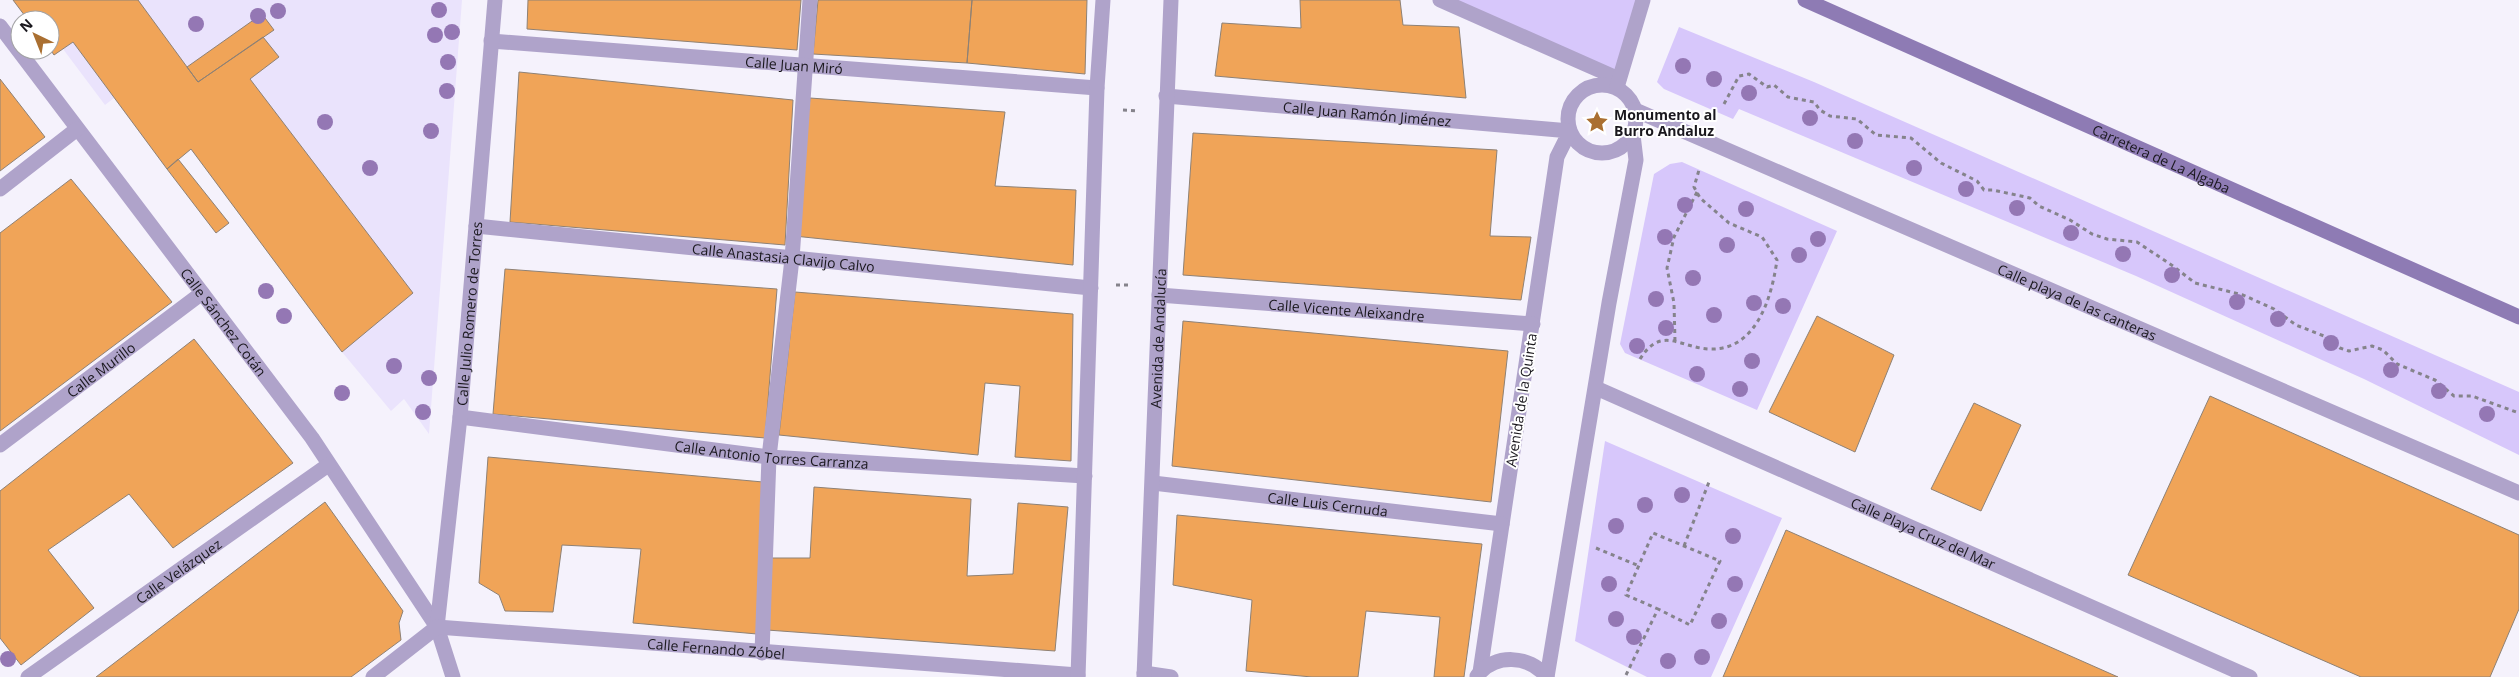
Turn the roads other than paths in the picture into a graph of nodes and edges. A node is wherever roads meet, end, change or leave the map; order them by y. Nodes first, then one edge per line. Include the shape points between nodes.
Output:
1 (495, 0) edge
2 (810, 0) edge
3 (1103, 0) edge
4 (1171, 0) edge
5 (1440, 0) edge
6 (1643, 0) edge
7 (1805, 0) edge
8 (0, 26) edge
9 (491, 41) junction
10 (805, 64) junction
11 (1618, 83) junction
12 (1097, 88) junction
13 (1166, 96) junction
14 (1635, 110) junction
15 (77, 129) junction
16 (1570, 131) junction
17 (1633, 136) junction
18 (0, 189) edge
19 (476, 226) junction
20 (792, 259) junction
21 (1091, 288) junction
22 (202, 293) junction
23 (1159, 294) junction
24 (2519, 317) edge
25 (1533, 324) junction
26 (1596, 388) junction
27 (460, 417) junction
28 (0, 445) edge
29 (769, 457) junction
30 (328, 465) junction
31 (1085, 476) junction
32 (1152, 484) junction
33 (2519, 493) edge
34 (1502, 524) junction
35 (436, 627) junction
36 (762, 652) junction
37 (1478, 674) edge
38 (1144, 675) edge
39 (1078, 676) edge
40 (28, 677) edge
41 (373, 677) edge
42 (453, 677) edge
43 (1171, 677) edge
44 (1547, 677) edge
45 (2250, 677) edge

1 - 9 street, Calle Julio Romero de Torres
2 - 10 street
3 - 12 street
4 - 13 street, Avenida de Andalucía
5 - 11 street
6 - 11 street
7 - 24 main road, Carretera de La Algaba
8 - 15 street, Calle Sánchez Cotán
9 - 10 street, Calle Juan Miró
9 - 19 street, Calle Julio Romero de Torres
10 - 12 street, Calle Juan Miró
10 - 20 street
11 - 14 street
11 - 16 street via 1594,86 1580,94 1570,108
12 - 21 street
13 - 16 street, Calle Juan Ramón Jiménez
13 - 23 street, Avenida de Andalucía
14 - 17 street
14 - 33 street, Calle playa de las canteras
15 - 18 street
15 - 22 street, Calle Sánchez Cotán
16 - 17 street via 1576,141 1594,153 1617,150
16 - 25 street, Avenida de la Quinta via 1557,157
17 - 26 street via 1636,160 1608,303
19 - 20 street, Calle Anastasia Clavijo Calvo
19 - 27 street, Calle Julio Romero de Torres
20 - 21 street, Calle Anastasia Clavijo Calvo
20 - 29 street
21 - 31 street
22 - 28 street, Calle Murillo
22 - 30 street, Calle Sánchez Cotán via 312,438
23 - 25 street, Calle Vicente Aleixandre
23 - 32 street, Avenida de Andalucía
25 - 34 street, Avenida de la Quinta
26 - 44 street
26 - 45 street, Calle Playa Cruz del Mar
27 - 29 street, Calle Antonio Torres Carranza
27 - 35 street, Calle Julio Romero de Torres
29 - 31 street, Calle Antonio Torres Carranza
29 - 36 street
30 - 35 street, Calle Sánchez Cotán
30 - 40 street, Calle Velázquez
31 - 39 street
32 - 34 street, Calle Luis Cernuda
32 - 38 street, Avenida de Andalucía
34 - 37 street, Avenida de la Quinta
35 - 36 street, Calle Fernando Zóbel
35 - 41 street
35 - 42 street
36 - 39 street, Calle Fernando Zóbel
37 - 44 street via 1503,660 1517,659 1530,663
38 - 43 street

